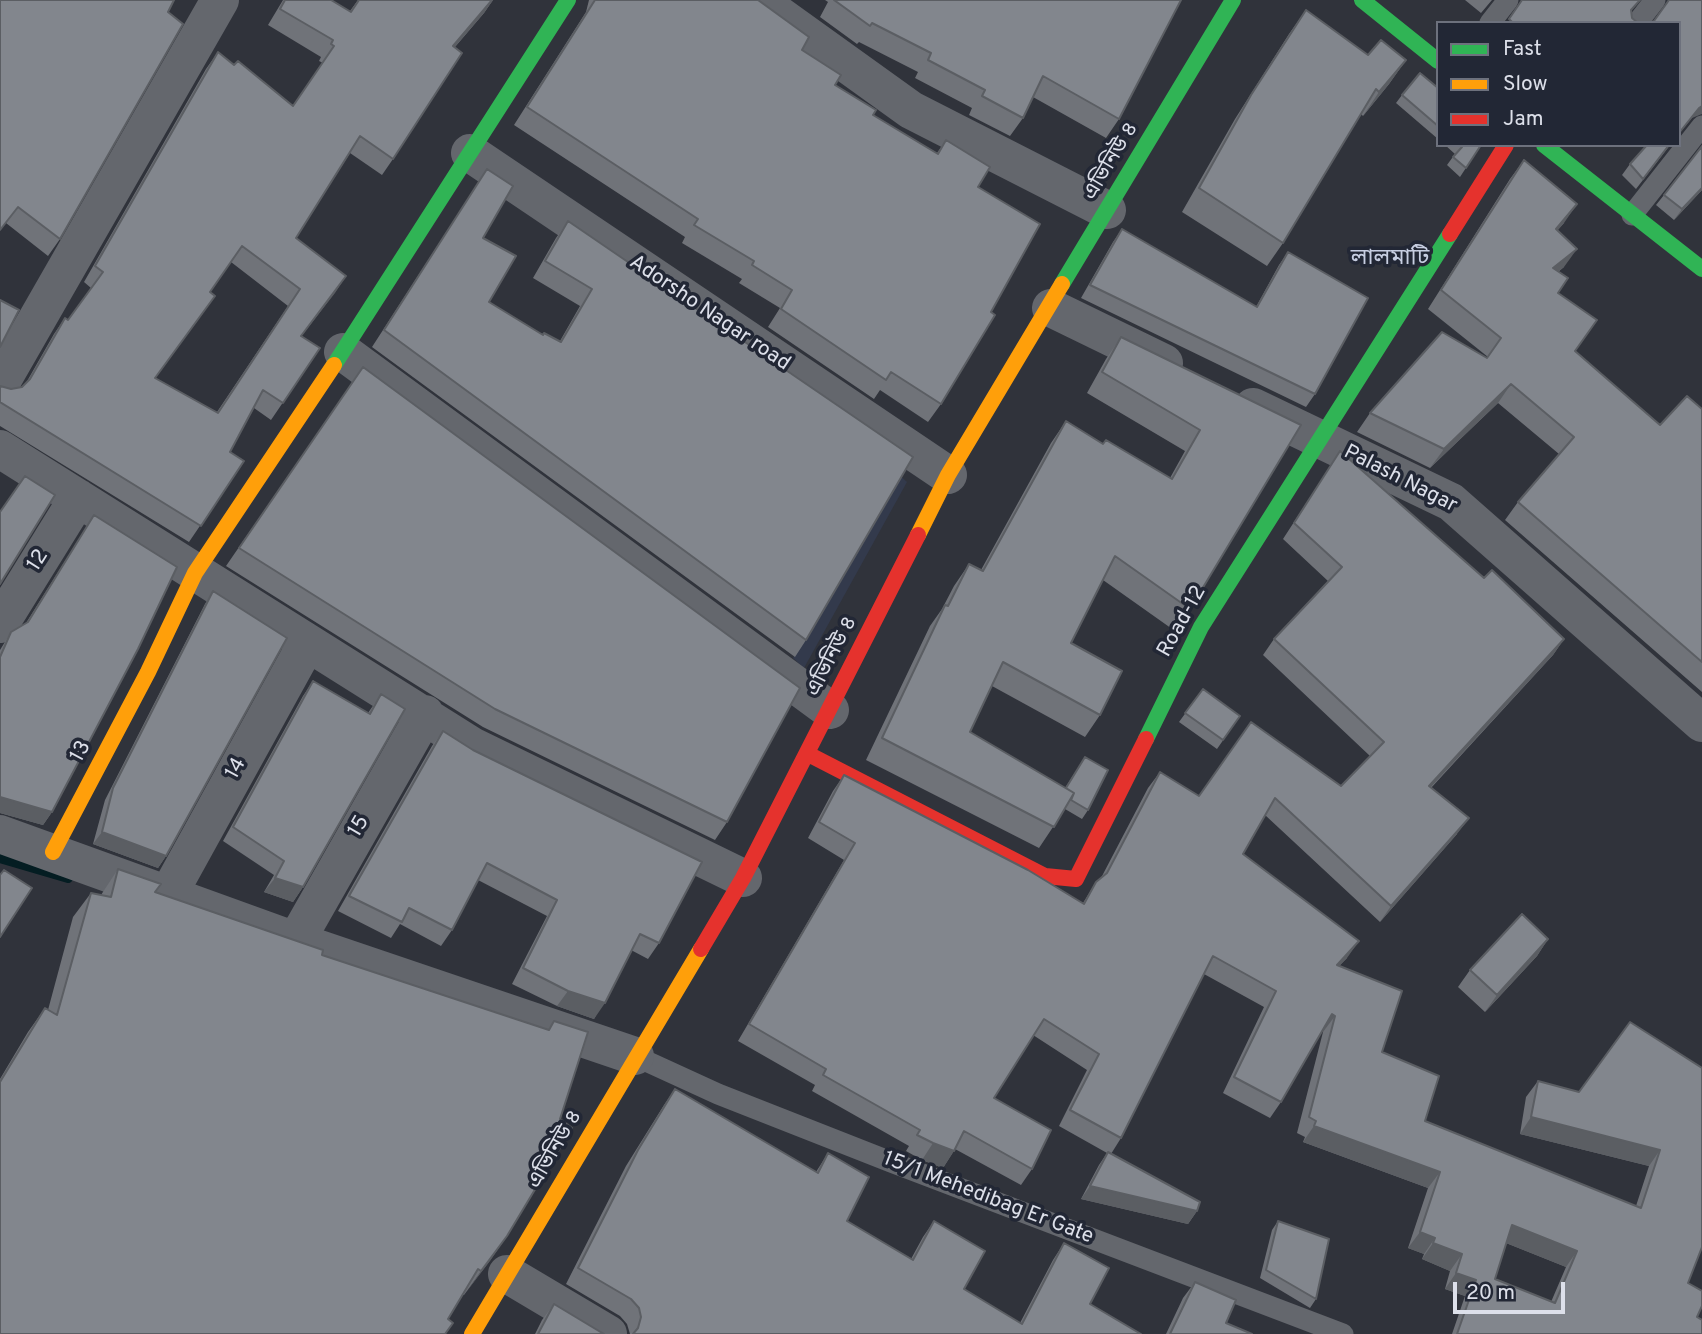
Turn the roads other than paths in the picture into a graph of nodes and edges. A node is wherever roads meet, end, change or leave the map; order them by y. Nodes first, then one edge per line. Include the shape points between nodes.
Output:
1 (220, 0) edge
2 (568, 0) edge
3 (758, 0) edge
4 (1233, 0) edge
5 (1508, 0) edge
6 (1656, 0) edge
7 (1367, 2) edge
8 (1492, 21) edge
9 (1639, 21) edge
10 (1436, 59) edge
11 (1702, 126) edge
12 (1505, 147) edge
13 (1547, 147) edge
14 (470, 153) junction
15 (1107, 210) junction
16 (1632, 215) junction
17 (1702, 269) edge
18 (1051, 308) junction
19 (343, 352) junction
20 (0, 384) edge
21 (1319, 439) junction
22 (0, 449) edge
23 (948, 475) junction
24 (78, 498) junction
25 (195, 573) junction
26 (0, 624) edge
27 (307, 643) junction
28 (830, 710) junction
29 (425, 714) junction
30 (1702, 723) edge
31 (808, 754) junction
32 (0, 834) edge
33 (53, 852) junction
34 (743, 878) junction
35 (167, 895) junction
36 (296, 941) junction
37 (635, 1056) junction
38 (507, 1274) junction
39 (472, 1334) edge
40 (608, 1334) edge
41 (1343, 1334) edge

1 - 20 street
2 - 14 street, 13
3 - 15 street via 911,110
4 - 15 street, এভিনিউ ৪
5 - 8 lane
6 - 9 lane
7 - 10 street
11 - 16 lane
12 - 21 street, Road-12
13 - 16 street
14 - 19 street, 13
14 - 23 street, Adorsho Nagar road
15 - 18 street, এভিনিউ ৪
16 - 17 street
18 - 21 street, Palash Nagar
18 - 23 street, এভিনিউ ৪
19 - 25 street, 13
19 - 28 street
21 - 30 street, Palash Nagar via 1451,502
21 - 31 street, Road-12 via 1201,628 1076,879 1045,876
22 - 24 street
23 - 28 street, এভিনিউ ৪
24 - 25 street
24 - 26 street, 12
25 - 27 street
25 - 33 street, 13
27 - 29 street
27 - 35 street, 14
28 - 31 street, এভিনিউ ৪
29 - 34 street via 472,746
29 - 36 street, 15
31 - 34 street, এভিনিউ ৪
32 - 33 street
33 - 35 street
34 - 37 street, এভিনিউ ৪
35 - 36 street
36 - 37 street
37 - 38 street, এভিনিউ ৪
37 - 41 lane, 15/1 Mehedibag Er Gate via 891,1162
38 - 39 street, এভিনিউ ৪
38 - 40 street

